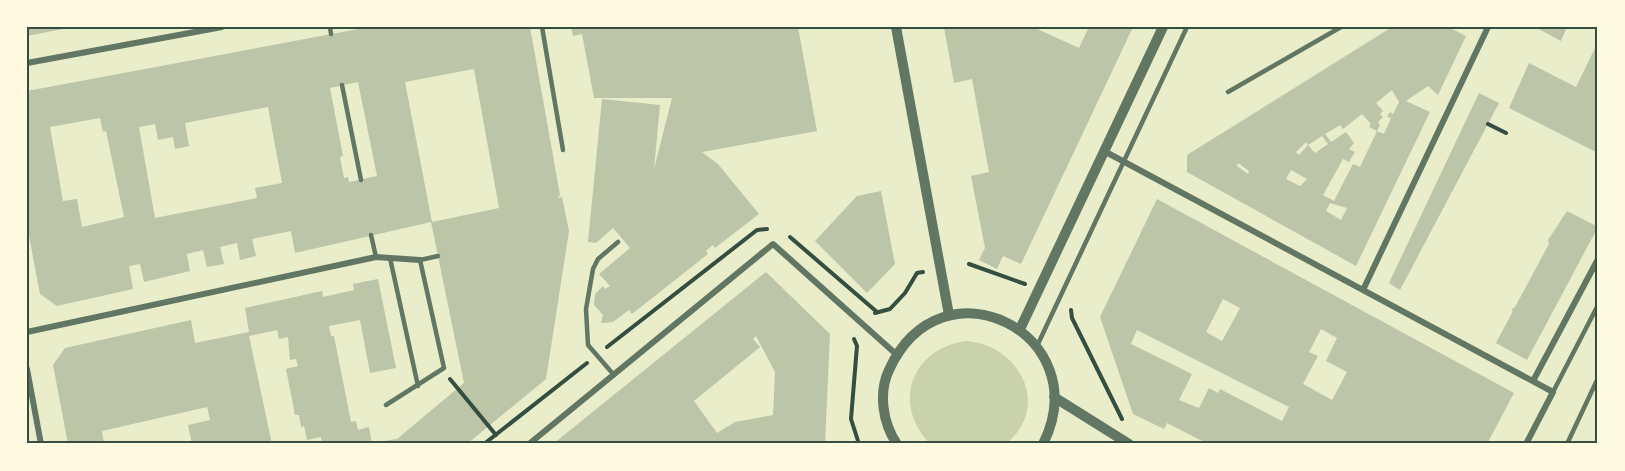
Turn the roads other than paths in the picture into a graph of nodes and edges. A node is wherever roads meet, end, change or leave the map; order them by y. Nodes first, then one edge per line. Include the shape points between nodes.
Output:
1 (222, 27) edge
2 (330, 27) edge
3 (542, 27) edge
4 (896, 27) edge
5 (1163, 27) edge
6 (1187, 27) edge
7 (1341, 27) edge
8 (1488, 27) edge
9 (332, 34) dead end
10 (27, 63) edge
11 (342, 85) dead end
12 (1228, 92) dead end
13 (563, 150) dead end
14 (1104, 151) junction
15 (1124, 161) junction
16 (361, 180) dead end
17 (371, 235) dead end
18 (618, 242) dead end
19 (438, 256) dead end
20 (376, 257) junction
21 (390, 258) junction
22 (1598, 259) edge
23 (420, 260) junction
24 (1363, 290) junction
25 (1598, 305) edge
26 (949, 315) junction
27 (1020, 330) junction
28 (27, 332) edge
29 (1037, 346) junction
30 (896, 354) junction
31 (27, 369) edge
32 (614, 375) junction
33 (1598, 378) edge
34 (1533, 381) junction
35 (418, 386) junction
36 (1553, 392) junction
37 (1054, 397) junction
38 (386, 405) dead end
39 (41, 444) edge
40 (529, 444) edge
41 (897, 444) edge
42 (1043, 444) edge
43 (1129, 444) edge
44 (1526, 444) edge
45 (1567, 444) edge

1 - 10 street
2 - 9 lane
3 - 13 lane
4 - 26 street
5 - 14 street
6 - 15 lane
7 - 12 lane
8 - 24 street
11 - 16 lane
14 - 15 street
14 - 27 street
15 - 24 street
15 - 29 lane
17 - 20 lane
18 - 32 lane via 598,259 593,269 586,309 588,345
19 - 23 lane
20 - 21 street
20 - 28 street
21 - 23 street
21 - 35 lane
22 - 34 street
23 - 35 lane via 444,368
24 - 34 street
25 - 36 lane
26 - 27 street via 987,314
26 - 30 street via 910,336
27 - 29 street
29 - 37 street via 1052,377
30 - 32 street via 773,244
30 - 41 street via 885,379 883,408
31 - 39 street
32 - 40 street
33 - 45 lane
34 - 36 street
35 - 38 lane
36 - 44 street
37 - 42 street via 1055,408
37 - 43 street

